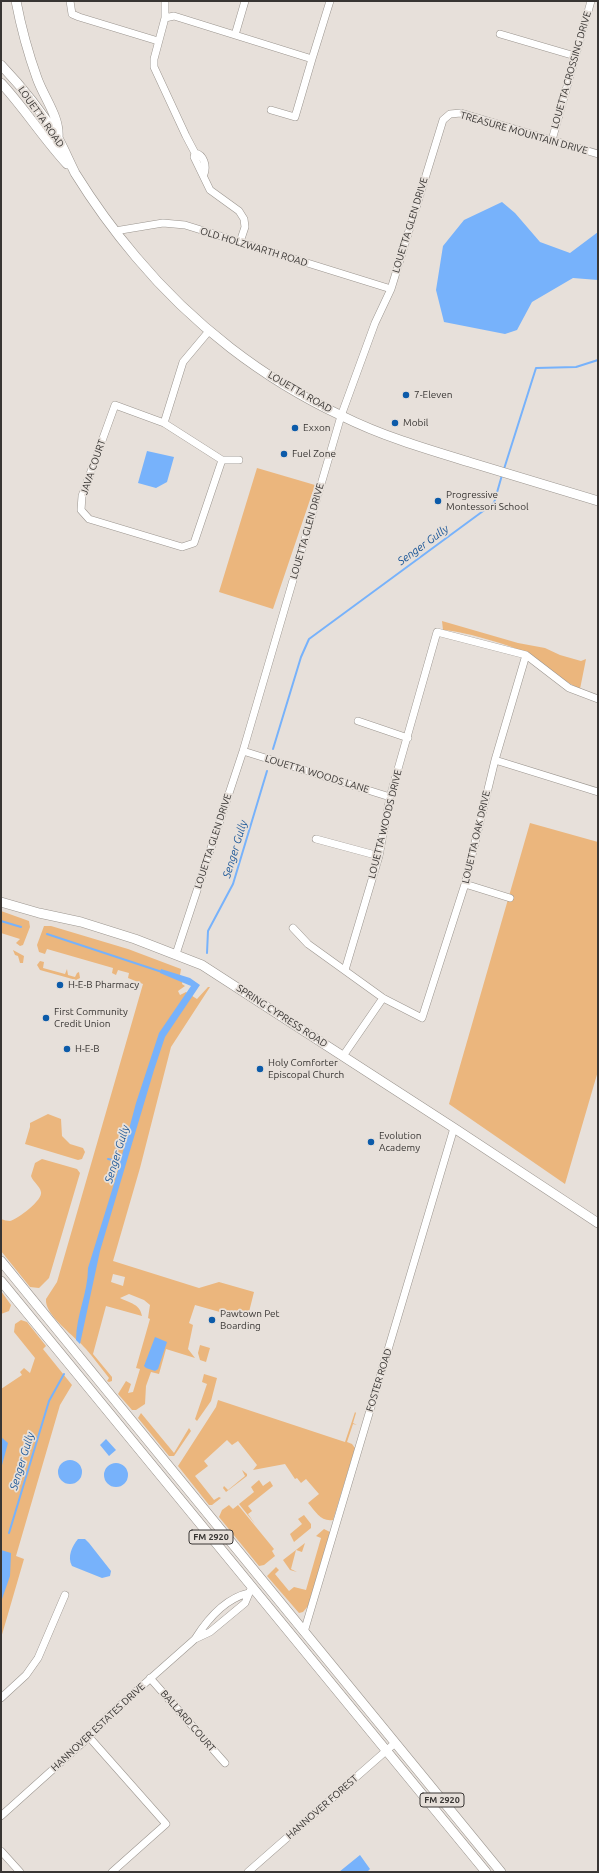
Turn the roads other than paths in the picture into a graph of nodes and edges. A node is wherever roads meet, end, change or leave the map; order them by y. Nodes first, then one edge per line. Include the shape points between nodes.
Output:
1 (16, 1) edge
2 (70, 1) edge
3 (165, 1) edge
4 (246, 1) edge
5 (330, 1) edge
6 (591, 1) edge
7 (165, 18) junction
8 (500, 34) dead end
9 (235, 35) junction
10 (158, 41) junction
11 (575, 56) junction
12 (312, 59) junction
13 (1, 65) edge
14 (1, 83) edge
15 (271, 110) dead end
16 (450, 114) joint
17 (58, 138) junction
18 (552, 140) junction
19 (598, 154) edge
20 (75, 172) junction
21 (116, 232) junction
22 (240, 242) junction
23 (391, 289) junction
24 (209, 331) junction
25 (341, 416) junction
26 (164, 423) junction
27 (222, 460) junction
28 (239, 460) dead end
29 (598, 500) edge
30 (526, 655) junction
31 (598, 699) edge
32 (358, 721) dead end
33 (408, 738) junction
34 (243, 751) junction
35 (495, 760) junction
36 (598, 792) edge
37 (390, 797) junction
38 (316, 838) dead end
39 (379, 856) junction
40 (465, 884) junction
41 (510, 898) dead end
42 (1, 902) edge
43 (292, 928) dead end
44 (176, 954) junction
45 (345, 970) junction
46 (383, 998) junction
47 (343, 1056) junction
48 (454, 1128) junction
49 (598, 1223) edge
50 (1, 1262) edge
51 (1, 1281) edge
52 (251, 1590) junction
53 (65, 1595) dead end
54 (304, 1632) junction
55 (195, 1639) junction
56 (150, 1678) junction
57 (1, 1698) edge
58 (89, 1737) junction
59 (395, 1743) junction
60 (386, 1751) junction
61 (225, 1764) dead end
62 (1, 1816) edge
63 (1, 1851) edge
64 (20, 1872) edge
65 (112, 1872) edge
66 (248, 1872) edge
67 (486, 1872) edge
68 (501, 1872) edge

1 - 17 main road via 38,79 59,128
2 - 10 street via 72,14 79,18
3 - 7 street
4 - 9 street
5 - 12 street
6 - 11 street, LOUETTA CROSSING DRIVE
7 - 9 street via 174,16
7 - 10 street
8 - 11 street
9 - 12 street
10 - 22 street via 154,67 210,190 239,211 244,219 245,227
11 - 18 street, LOUETTA CROSSING DRIVE
12 - 15 street via 295,117
13 - 17 main road, LOUETTA ROAD via 24,91
14 - 20 main road, LOUETTA ROAD via 46,141
16 - 18 street, TREASURE MOUNTAIN DRIVE via 461,113
16 - 23 street, LOUETTA GLEN DRIVE via 441,125
17 - 20 main road, LOUETTA ROAD
18 - 19 street, TREASURE MOUNTAIN DRIVE
20 - 21 main road, LOUETTA ROAD
21 - 22 street, OLD HOLZWARTH ROAD via 150,224 171,223
21 - 24 main road, LOUETTA ROAD via 150,274
22 - 23 street, OLD HOLZWARTH ROAD
23 - 25 street, LOUETTA GLEN DRIVE via 374,323
24 - 25 main road, LOUETTA ROAD via 247,361
24 - 26 street via 183,362
25 - 29 main road, LOUETTA ROAD via 394,438
25 - 34 street, LOUETTA GLEN DRIVE
26 - 27 street
26 - 27 street, JAVA COURT via 115,405 82,496 81,510 89,520 182,547 194,543
27 - 28 street
30 - 31 street via 569,688
30 - 33 street, LOUETTA WOODS DRIVE via 437,632
30 - 35 street, LOUETTA OAK DRIVE
32 - 33 street
33 - 37 street, LOUETTA WOODS DRIVE
34 - 37 street, LOUETTA WOODS LANE
34 - 44 street, LOUETTA GLEN DRIVE
35 - 36 street
35 - 40 street, LOUETTA OAK DRIVE
37 - 39 street, LOUETTA WOODS DRIVE
38 - 39 street
39 - 45 street, LOUETTA WOODS DRIVE
40 - 41 street
40 - 46 street, LOUETTA OAK DRIVE via 422,1018
42 - 44 main road, SPRING CYPRESS ROAD via 81,922
43 - 45 street via 308,944
44 - 47 main road, SPRING CYPRESS ROAD via 231,982
45 - 46 street
46 - 47 street
47 - 48 main road, SPRING CYPRESS ROAD
48 - 49 main road, SPRING CYPRESS ROAD
48 - 54 street, FOSTER ROAD
50 - 54 main road, FM 2920 / FM 2920
51 - 52 main road, FM 2920 / FM 2920
52 - 55 street, HANNOVER ESTATES DRIVE via 238,1595 215,1614 204,1624
52 - 55 street, HANNOVER ESTATES DRIVE via 245,1603 210,1632
52 - 60 main road, FM 2920 / FM 2920
53 - 57 street via 38,1658 26,1674
54 - 59 main road, FM 2920 / FM 2920
55 - 56 street, HANNOVER ESTATES DRIVE
56 - 58 street, HANNOVER ESTATES DRIVE
56 - 61 street, BALLARD COURT
58 - 62 street, HANNOVER ESTATES DRIVE
58 - 65 street via 166,1824
59 - 60 street, HANNOVER FOREST
59 - 68 main road, FM 2920 / FM 2920
60 - 66 street, HANNOVER FOREST
60 - 67 main road, FM 2920 / FM 2920
63 - 64 street

